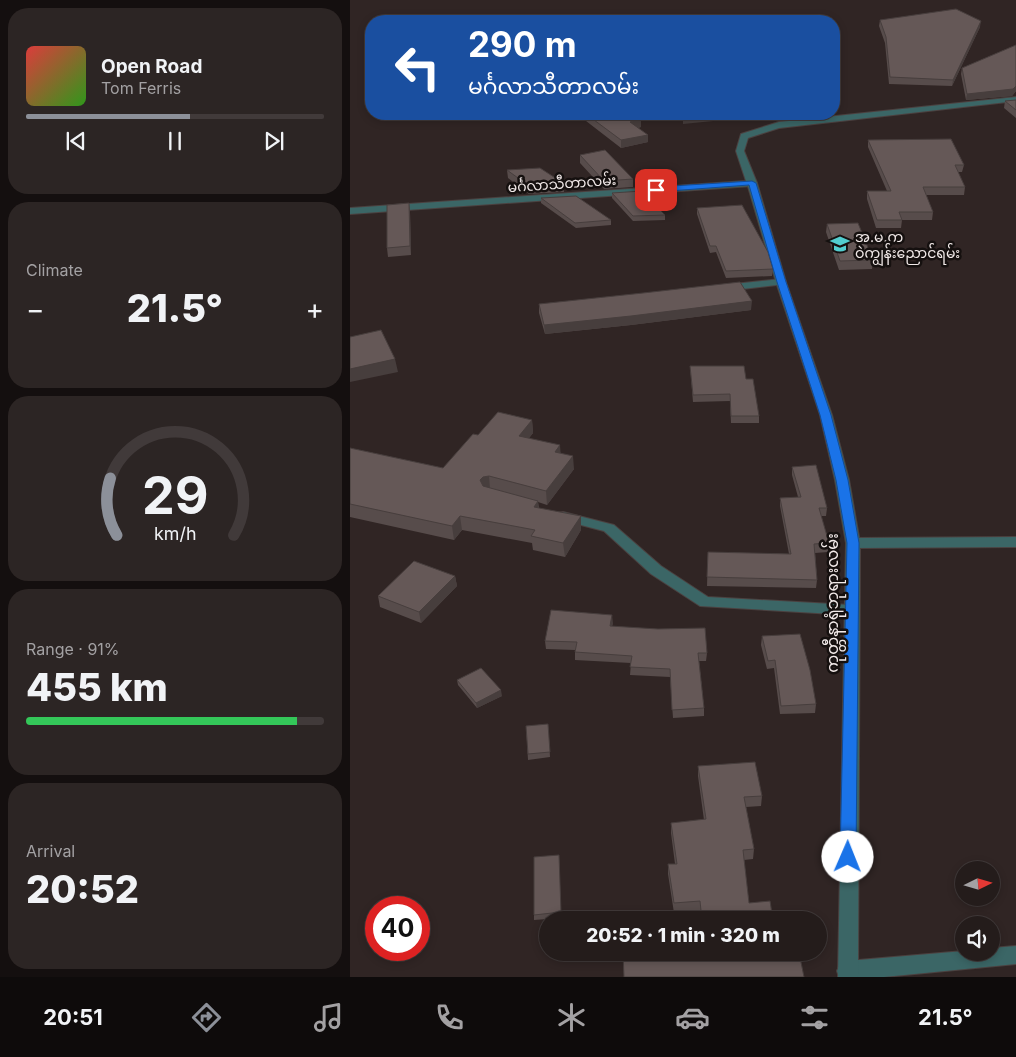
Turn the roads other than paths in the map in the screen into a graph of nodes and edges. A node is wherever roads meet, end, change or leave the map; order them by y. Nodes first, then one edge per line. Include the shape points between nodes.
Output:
1 (1016, 99) edge
2 (840, 118) edge
3 (825, 120) edge
4 (752, 183) junction
5 (350, 212) edge
6 (782, 282) junction
7 (714, 289) edge
8 (545, 510) edge
9 (1016, 542) edge
10 (853, 543) junction
11 (850, 610) junction
12 (1016, 955) edge
13 (848, 974) edge

1 - 2 street
3 - 4 street via 779,125 744,136 740,151
4 - 5 street, မင်္ဂလာသီတာလမ်း
4 - 6 street, ကုတ္တီနာရုံဘုရားလမ်း
6 - 7 street
6 - 10 street, ကုတ္တီနာရုံဘုရားလမ်း via 826,415
8 - 11 street via 609,528 656,570 705,602
9 - 10 street
10 - 11 street, ကုတ္တီနာရုံဘုရားလမ်း
11 - 13 street, ကုတ္တီနာရုံဘုရားလမ်း
12 - 13 street

